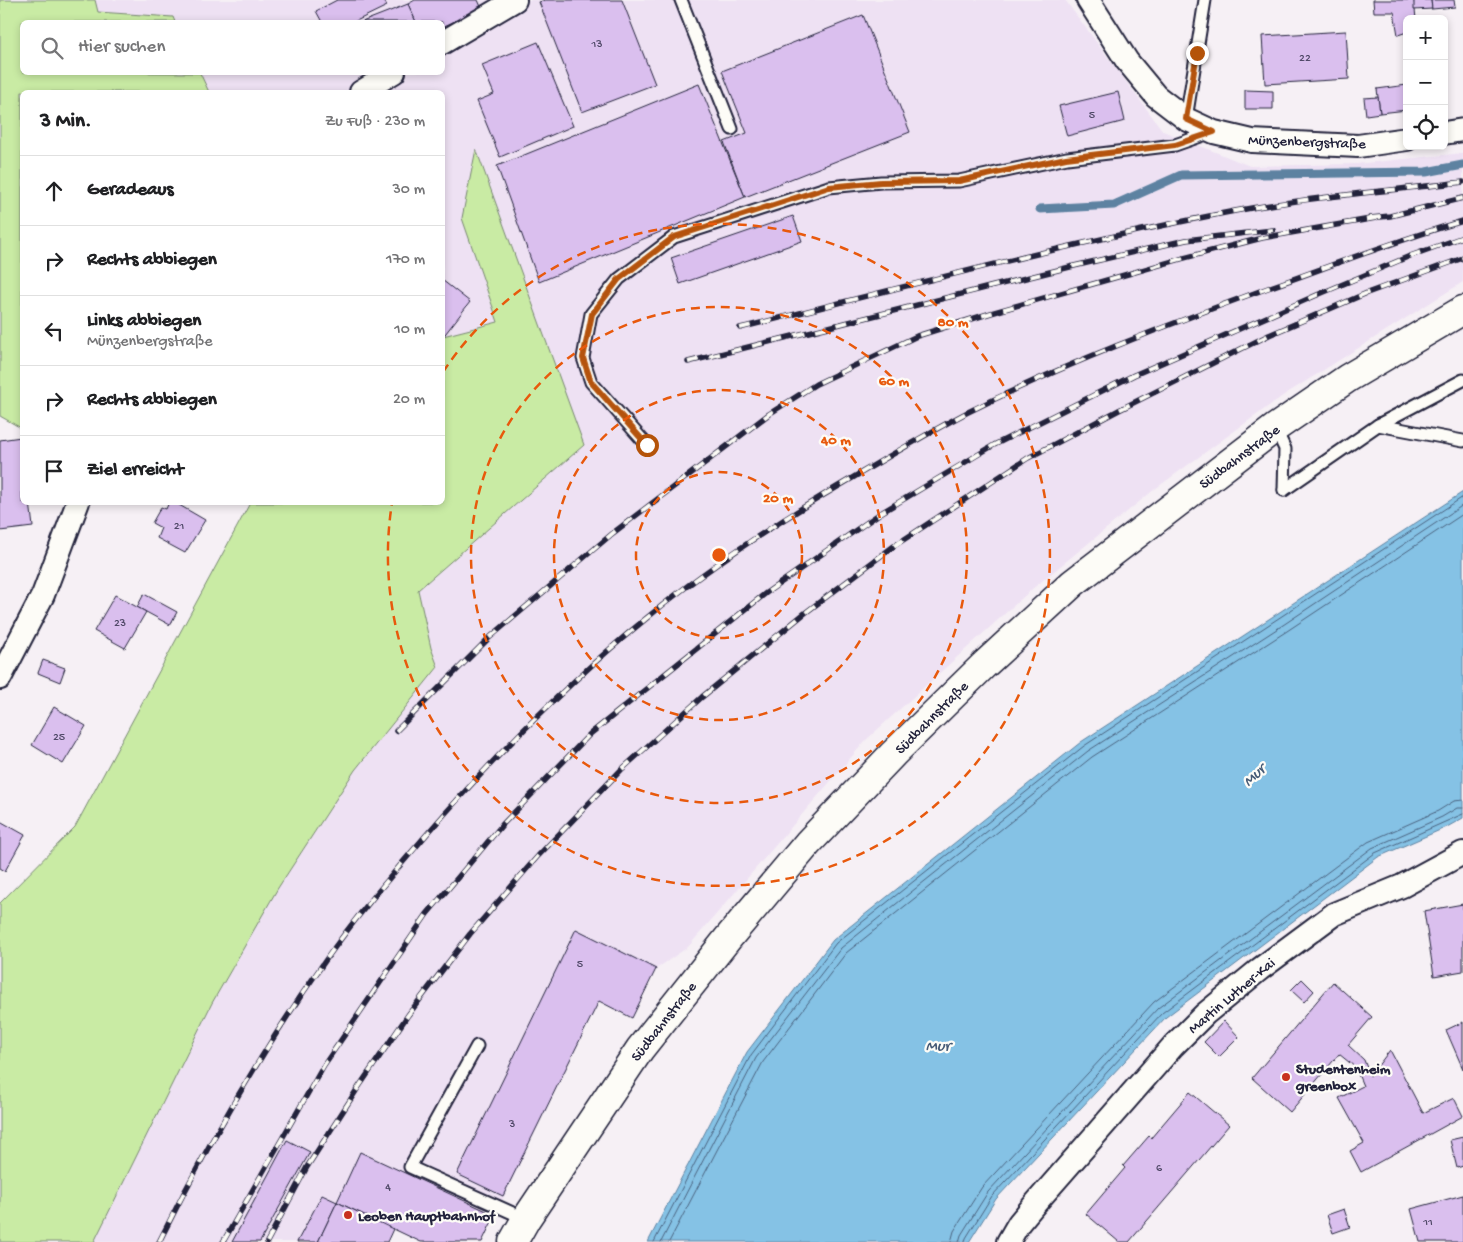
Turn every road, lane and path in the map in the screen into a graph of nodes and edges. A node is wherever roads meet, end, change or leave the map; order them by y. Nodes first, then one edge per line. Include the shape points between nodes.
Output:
1 (514, 0) edge
2 (681, 0) edge
3 (1088, 0) edge
4 (1205, 0) edge
5 (445, 41) edge
6 (389, 75) edge
7 (364, 90) edge
8 (1186, 119) junction
9 (732, 129) dead end
10 (1463, 130) edge
11 (1214, 132) junction
12 (1448, 132) edge
13 (1403, 139) edge
14 (1463, 310) edge
15 (1463, 380) edge
16 (1378, 425) junction
17 (1275, 428) junction
18 (1463, 441) edge
19 (647, 445) dead end
20 (77, 505) edge
21 (0, 678) edge
22 (1463, 853) edge
23 (477, 1046) dead end
24 (520, 1231) edge
25 (1008, 1242) edge

1 - 5 street
2 - 9 lane
3 - 8 street, Münzenbergstraße via 1127,61 1156,96
4 - 8 lane
6 - 7 street
8 - 11 street, Münzenbergstraße
10 - 12 street
11 - 13 street, Münzenbergstraße via 1252,141 1358,146
11 - 19 lane via 1175,145 1066,158 959,181 881,182 829,187 674,237 619,279 592,314 583,358 591,382
14 - 17 main road, Südbahnstraße via 1348,378
15 - 16 lane
16 - 17 lane via 1284,490 1284,449
16 - 18 lane
17 - 24 main road, Südbahnstraße via 1073,583 984,665 814,836 640,1049
20 - 21 street via 43,595
22 - 25 street, Martin Luther-Kai via 1402,886 1334,914 1204,1014 1029,1211
23 - 24 lane via 410,1167

